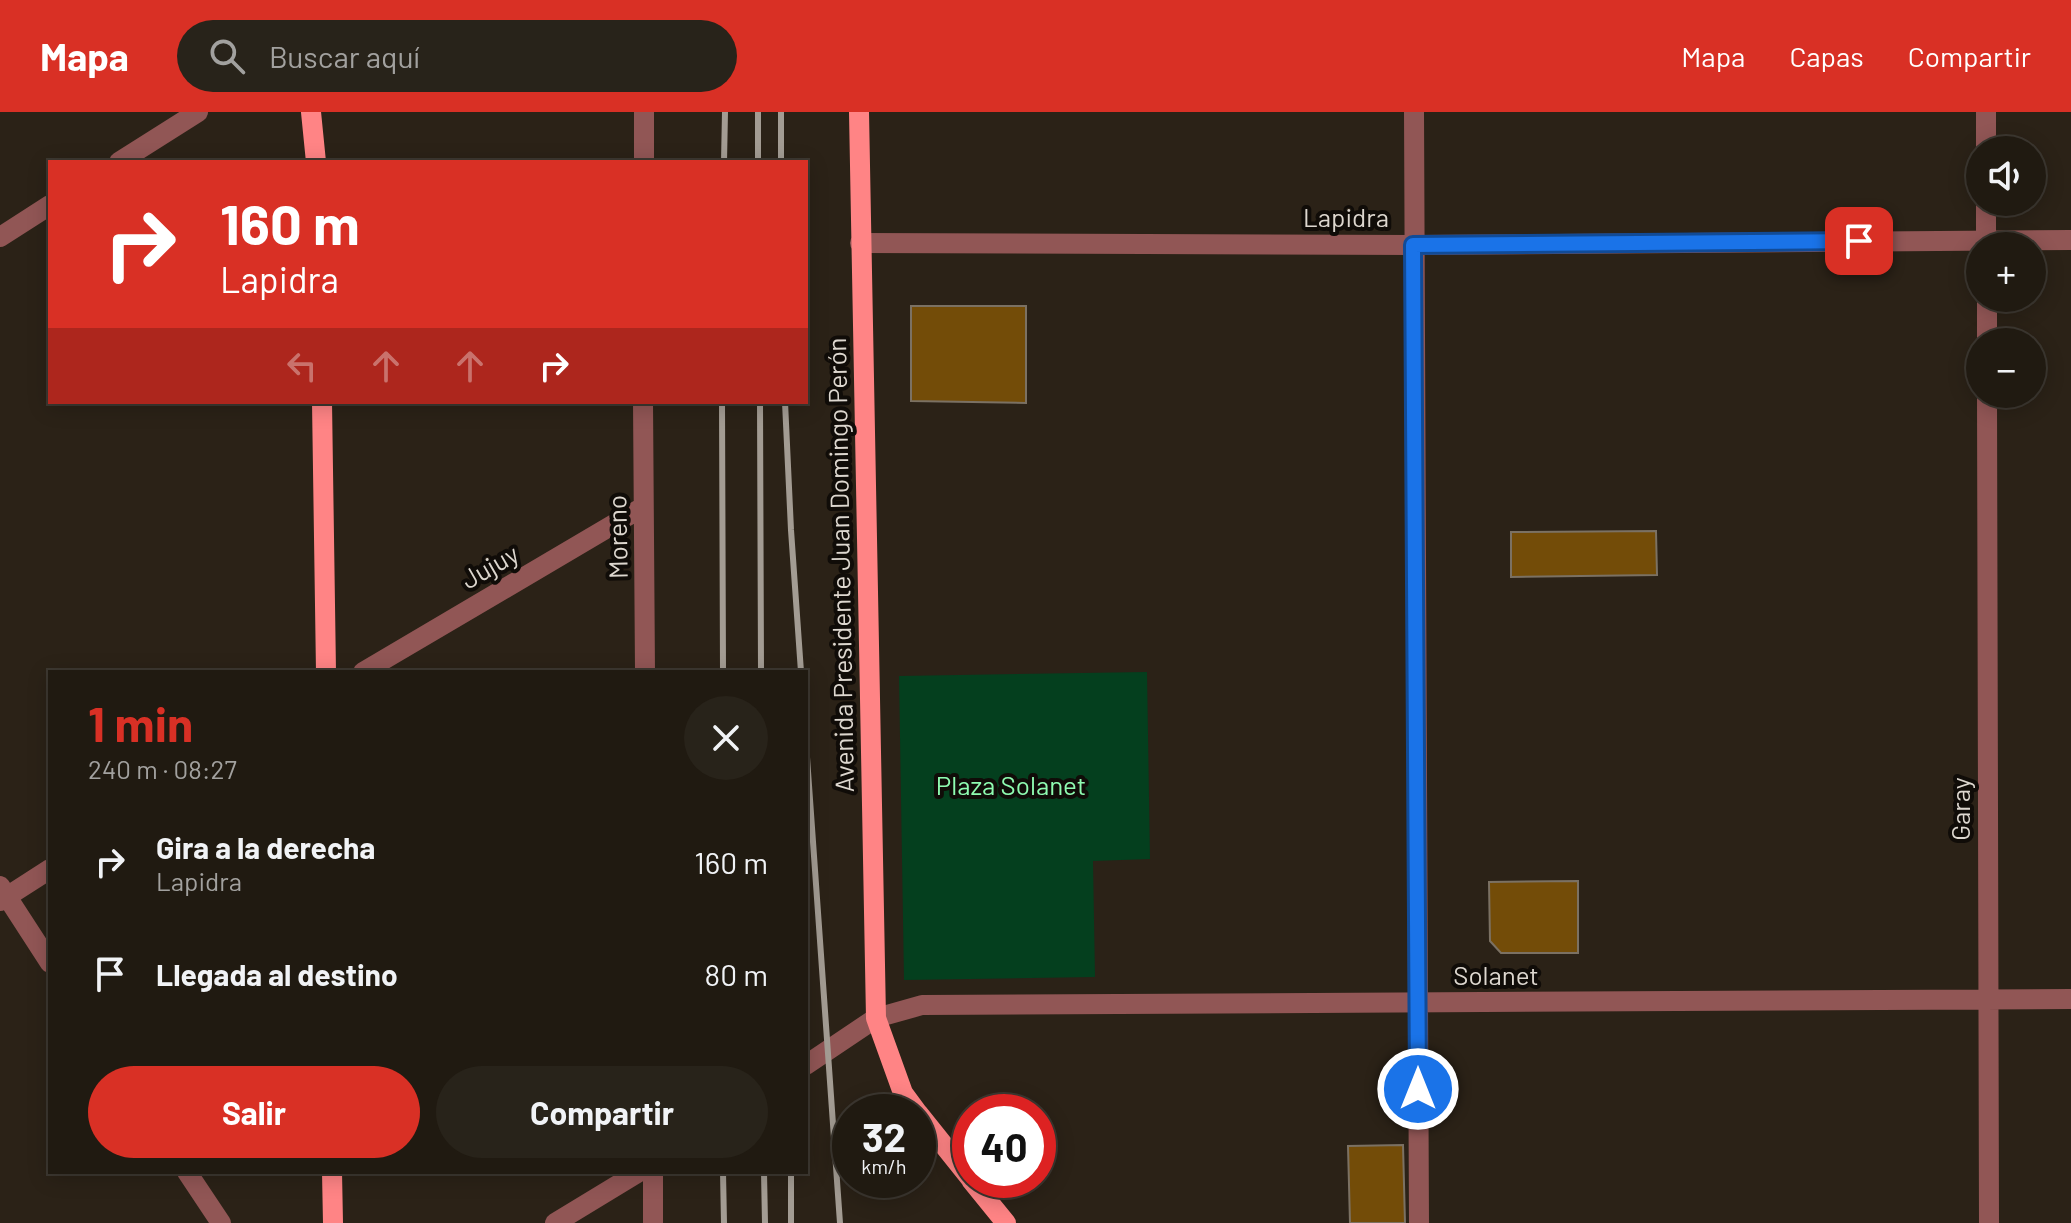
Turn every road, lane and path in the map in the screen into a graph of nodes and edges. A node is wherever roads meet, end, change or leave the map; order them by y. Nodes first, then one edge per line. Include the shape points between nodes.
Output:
1 (198, 112) edge
2 (311, 112) edge
3 (644, 112) edge
4 (859, 112) edge
5 (1414, 112) edge
6 (1986, 112) edge
7 (1986, 136) edge
8 (122, 160) edge
9 (316, 160) edge
10 (644, 160) edge
11 (48, 206) edge
12 (0, 237) edge
13 (2071, 240) edge
14 (2046, 241) edge
15 (860, 243) junction
16 (1966, 243) edge
17 (1413, 245) junction
18 (322, 404) edge
19 (643, 404) edge
20 (1987, 408) edge
21 (643, 507) junction
22 (326, 670) edge
23 (366, 670) edge
24 (645, 670) edge
25 (48, 870) edge
26 (2, 895) edge
27 (48, 960) edge
28 (1988, 999) junction
29 (2071, 999) edge
30 (1418, 1002) junction
31 (876, 1018) junction
32 (808, 1064) edge
33 (904, 1094) edge
34 (936, 1135) edge
35 (952, 1155) edge
36 (188, 1174) edge
37 (332, 1174) edge
38 (636, 1174) edge
39 (653, 1174) edge
40 (986, 1198) edge
41 (221, 1223) edge
42 (333, 1223) edge
43 (555, 1223) edge
44 (653, 1223) edge
45 (1006, 1223) edge
46 (1419, 1223) edge
47 (1989, 1223) edge

1 - 8 street
2 - 9 main road
3 - 10 street
4 - 15 main road, Avenida Presidente Juan Domingo Perón
5 - 17 street
6 - 7 street
11 - 12 street
13 - 14 street, Lapidra
15 - 17 street, Lapidra
15 - 31 main road, Avenida Presidente Juan Domingo Perón
16 - 17 street, Lapidra
17 - 30 street
18 - 22 main road
19 - 21 street, Moreno
20 - 28 street, Garay
21 - 23 street, Jujuy
21 - 24 street, Moreno
25 - 26 street
26 - 27 street
28 - 29 street, Solanet
28 - 30 street, Solanet
28 - 47 street, Garay
30 - 31 street, Solanet via 922,1005
30 - 46 street
31 - 32 street, Solanet
31 - 33 main road, Avenida Presidente Juan Domingo Perón
34 - 35 main road, Avenida Presidente Juan Domingo Perón
36 - 41 street
37 - 42 main road
38 - 43 street
39 - 44 street
40 - 45 main road, Avenida Presidente Juan Domingo Perón

